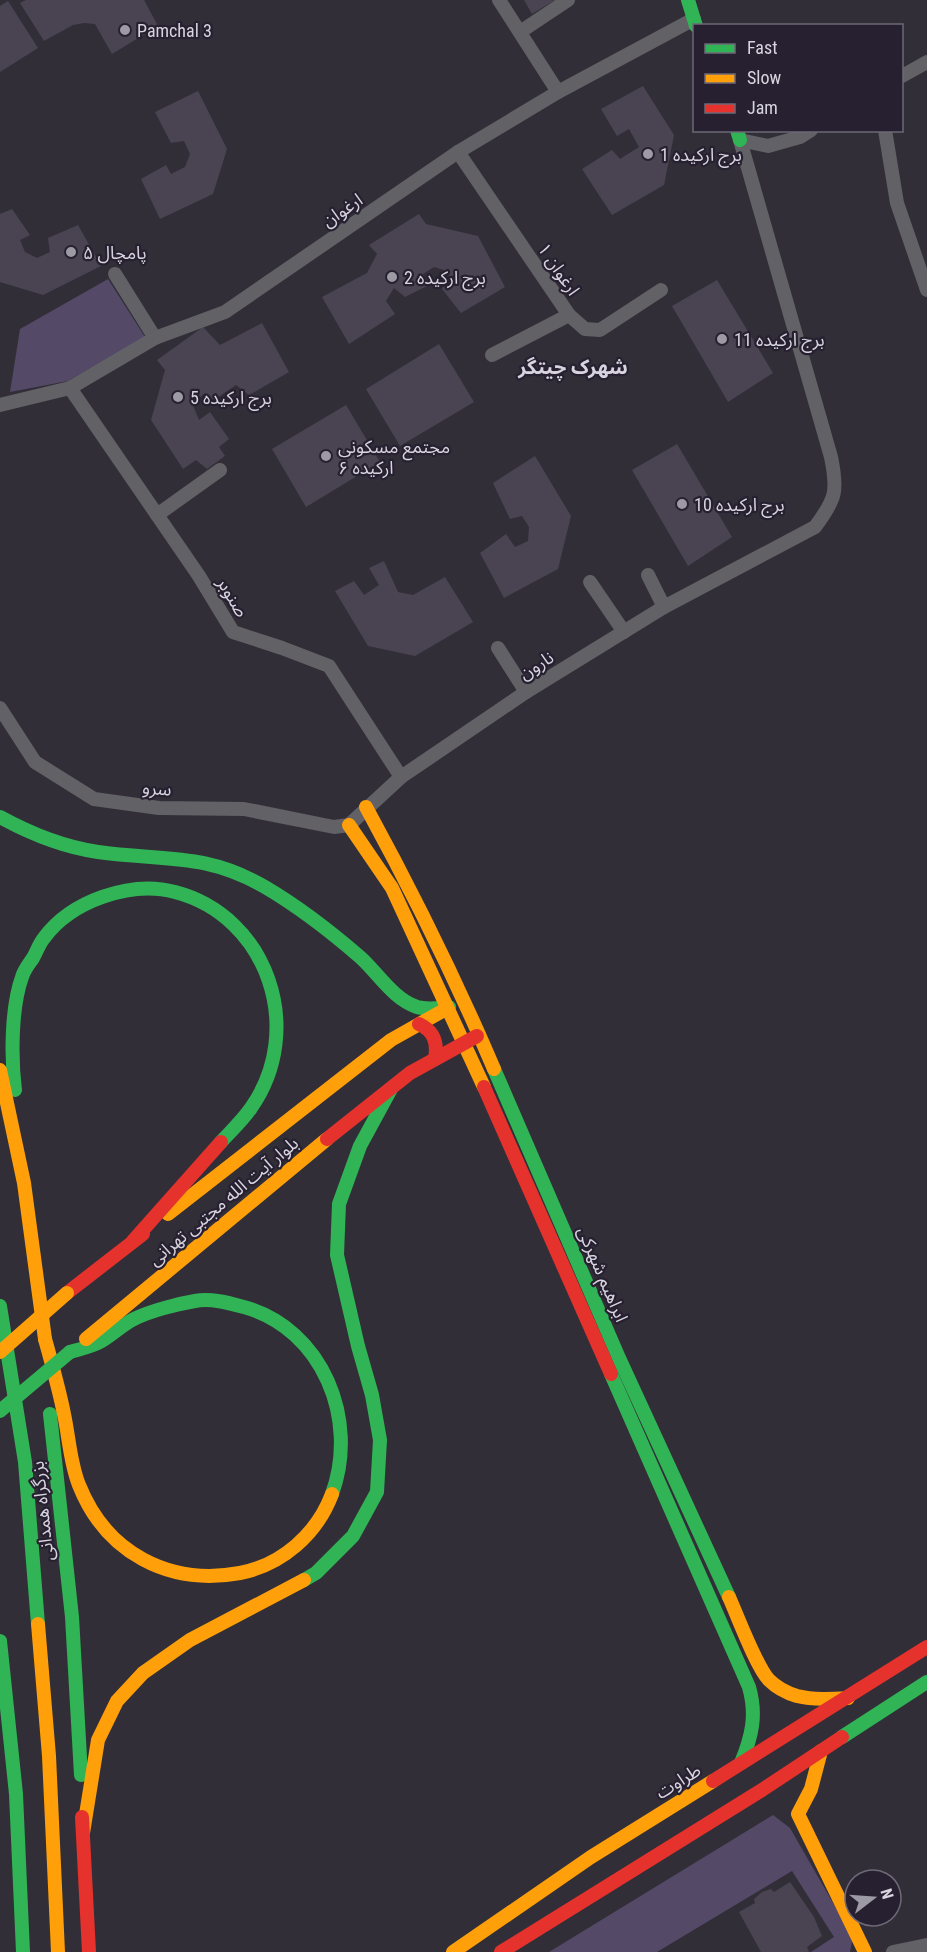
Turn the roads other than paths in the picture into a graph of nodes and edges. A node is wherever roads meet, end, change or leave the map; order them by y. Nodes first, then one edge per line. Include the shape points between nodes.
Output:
1 (499, 0) edge
2 (568, 0) edge
3 (688, 0) edge
4 (695, 22) edge
5 (520, 32) junction
6 (927, 62) edge
7 (903, 75) edge
8 (558, 92) junction
9 (808, 132) edge
10 (885, 132) edge
11 (738, 135) edge
12 (458, 152) junction
13 (115, 274) dead end
14 (661, 290) dead end
15 (927, 290) edge
16 (569, 315) junction
17 (155, 338) junction
18 (492, 355) dead end
19 (70, 388) junction
20 (0, 405) edge
21 (220, 470) dead end
22 (157, 514) junction
23 (648, 575) dead end
24 (590, 582) dead end
25 (664, 607) junction
26 (624, 632) junction
27 (498, 648) dead end
28 (526, 692) junction
29 (0, 708) edge
30 (401, 777) junction
31 (366, 807) junction
32 (0, 817) edge
33 (349, 825) junction
34 (465, 1001) junction
35 (449, 1007) junction
36 (419, 1024) junction
37 (480, 1034) junction
38 (465, 1042) junction
39 (435, 1059) junction
40 (0, 1070) edge
41 (391, 1089) junction
42 (24, 1183) junction
43 (133, 1241) junction
44 (0, 1306) edge
45 (45, 1339) junction
46 (0, 1352) edge
47 (70, 1352) junction
48 (0, 1411) edge
49 (0, 1641) edge
50 (927, 1647) edge
51 (927, 1682) edge
52 (848, 1698) junction
53 (821, 1751) junction
54 (741, 1763) junction
55 (83, 1833) junction
56 (600, 1870) junction
57 (927, 1945) edge
58 (861, 1950) edge
59 (23, 1952) edge
60 (58, 1952) edge
61 (89, 1952) edge
62 (453, 1952) edge
63 (501, 1952) edge
64 (893, 1952) edge

1 - 5 street
2 - 5 street
3 - 4 main road
4 - 8 street, ارغوان
5 - 8 street
6 - 7 street
8 - 12 street, ارغوان
9 - 11 street via 768,146
10 - 15 street via 897,203
11 - 25 street, نارون via 836,482 830,507 815,526
12 - 16 street, ارغوان ۱
12 - 17 street, ارغوان via 225,312
13 - 17 street
14 - 16 street, ارغوان ۱ via 600,330 585,329
16 - 18 street
17 - 19 street, ارغوان
19 - 20 street, ارغوان
19 - 22 street, صنوبر
21 - 22 street
22 - 30 street, صنوبر via 233,632 329,666
23 - 25 street
24 - 26 street
25 - 26 street, نارون
26 - 28 street, نارون
27 - 28 street
28 - 30 street, نارون
29 - 33 street, سرو via 35,762 94,799 159,808 244,809 334,827
30 - 31 street, نارون
31 - 33 street, نارون
31 - 34 main road, ابراهیم شهرکی
32 - 35 main road via 34,834 78,848 191,858 226,868 263,886 305,914 418,1008
33 - 35 main road, ابراهیم شهرکی via 392,888
34 - 35 main road, بلوار آیت الله مجتبی تهرانی
34 - 37 main road, ابراهیم شهرکی
35 - 36 main road, بلوار آیت الله مجتبی تهرانی
35 - 38 main road, ابراهیم شهرکی
36 - 39 main road via 434,1036
36 - 43 main road, بلوار آیت الله مجتبی تهرانی via 392,1040
37 - 38 main road, بلوار آیت الله مجتبی تهرانی
37 - 52 main road, ابراهیم شهرکی via 619,1358 756,1656 770,1681 789,1694 812,1699
38 - 39 main road, بلوار آیت الله مجتبی تهرانی
38 - 54 main road, ابراهیم شهرکی via 751,1691 755,1708 753,1733
39 - 41 main road, بلوار آیت الله مجتبی تهرانی
40 - 42 main road, بزرگراه همدانی
41 - 47 main road, بلوار آیت الله مجتبی تهرانی
41 - 55 main road via 360,1146 339,1204 337,1255 380,1440 377,1492 353,1536 316,1573 190,1640 143,1673 117,1701 98,1740
42 - 43 main road via 12,1064 15,1018 22,976 46,935 89,904 132,889 166,890 201,902 234,926 262,962 271,983 278,1027 272,1067 251,1108
42 - 45 main road, بزرگراه همدانی
43 - 46 main road, بلوار آیت الله مجتبی تهرانی, bridge
44 - 60 main road, بزرگراه همدانی via 25,1462 48,1756
45 - 47 main road via 79,1484 98,1518 131,1553 151,1566 174,1573 227,1577 261,1569 291,1550 316,1526 332,1500 342,1468 343,1435 337,1401 315,1356 284,1323 244,1306 195,1300 132,1319 98,1343
45 - 55 main road, بزرگراه همدانی via 73,1628
47 - 48 main road, بلوار آیت الله مجتبی تهرانی, bridge
49 - 59 main road via 16,1794
50 - 52 main road, طراوت
51 - 53 main road, طراوت
52 - 54 main road, طراوت
53 - 56 main road, طراوت via 762,1790
53 - 58 main road via 812,1789 798,1814
54 - 56 main road, طراوت
55 - 61 main road, بزرگراه همدانی
56 - 62 main road, طراوت
56 - 63 main road, طراوت
57 - 64 street

